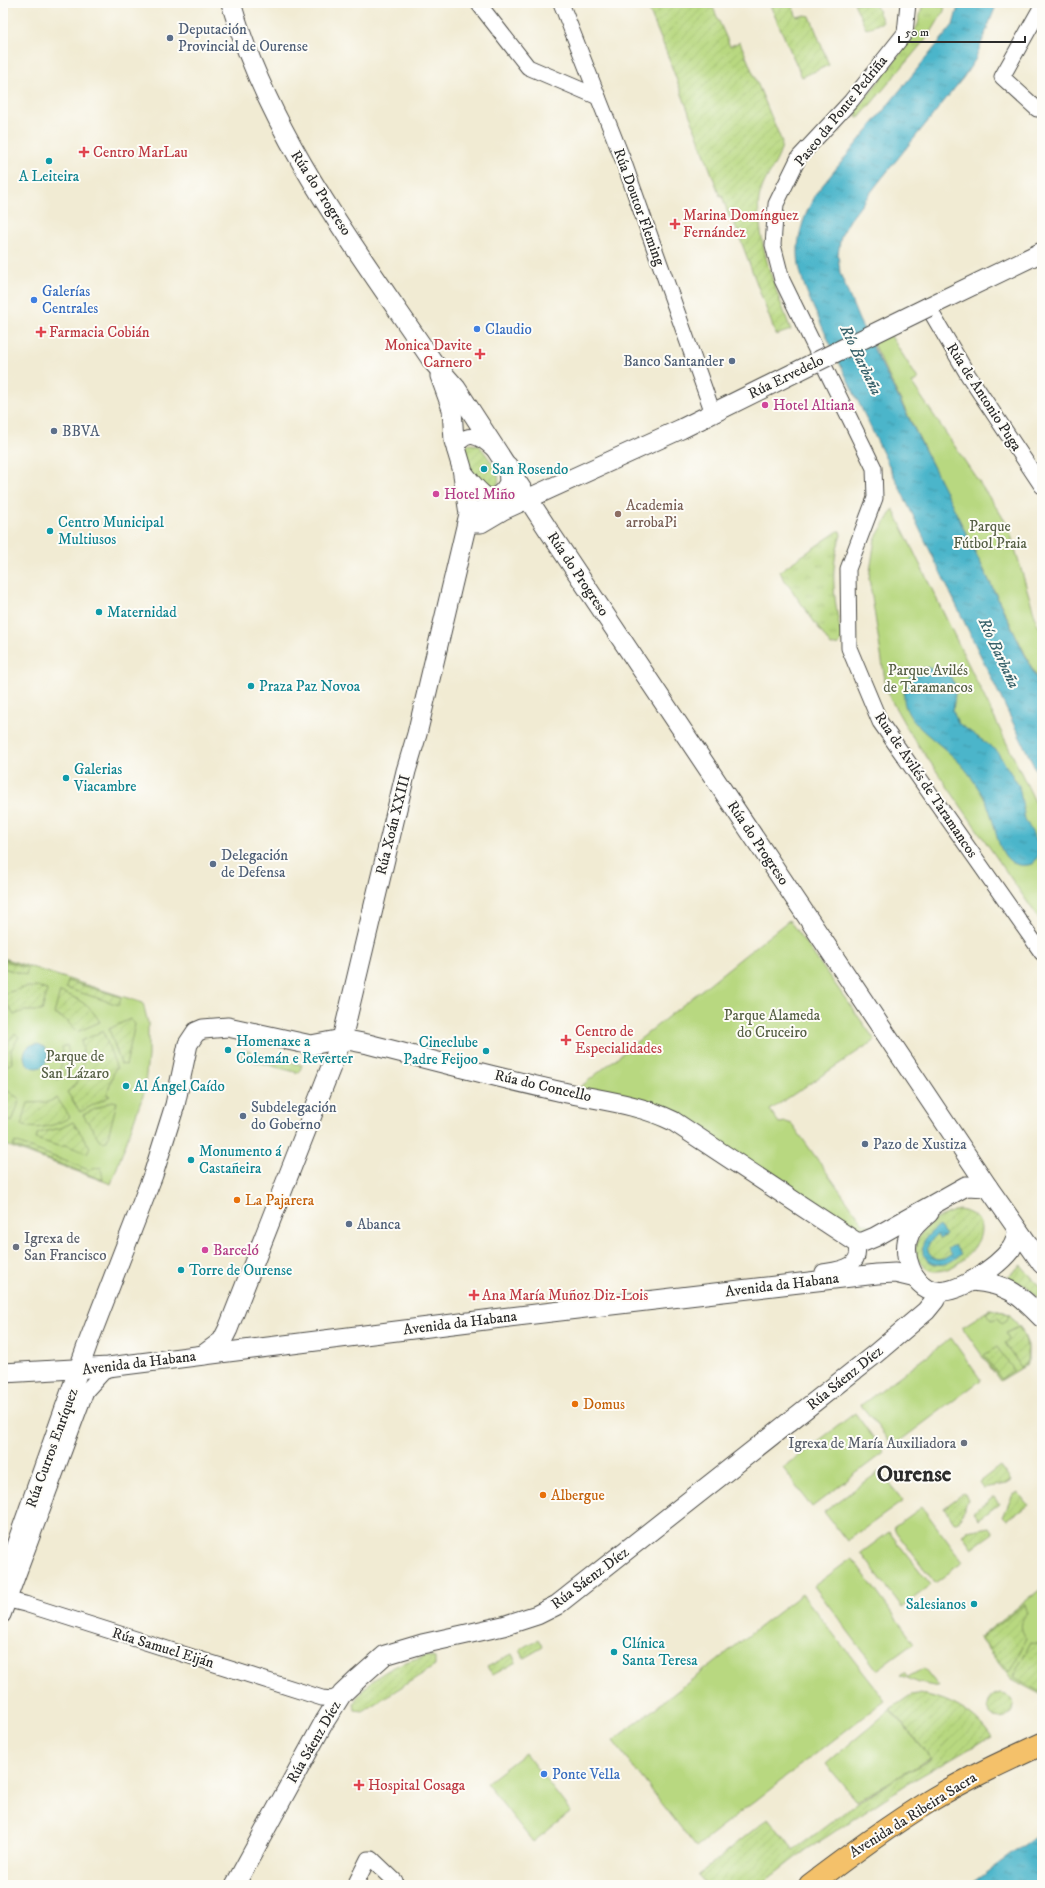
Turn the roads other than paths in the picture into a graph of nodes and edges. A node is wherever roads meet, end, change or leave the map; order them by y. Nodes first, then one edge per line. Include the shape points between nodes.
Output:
1 (231, 3) edge
2 (478, 3) edge
3 (561, 3) edge
4 (908, 3) edge
5 (1042, 6) edge
6 (598, 97) junction
7 (1037, 109) dead end
8 (1042, 252) edge
9 (928, 307) junction
10 (438, 368) junction
11 (829, 376) joint
12 (713, 413) junction
13 (459, 459) junction
14 (505, 461) junction
15 (1042, 486) edge
16 (493, 499) junction
17 (524, 500) junction
18 (467, 523) junction
19 (1042, 953) edge
20 (342, 1039) junction
21 (311, 1045) junction
22 (310, 1124) junction
23 (988, 1187) junction
24 (955, 1192) junction
25 (144, 1203) joint
26 (1017, 1229) junction
27 (856, 1242) junction
28 (1042, 1264) edge
29 (916, 1278) junction
30 (972, 1281) junction
31 (762, 1287) junction
32 (937, 1291) junction
33 (1042, 1318) edge
34 (203, 1355) junction
35 (108, 1367) junction
36 (80, 1370) junction
37 (3, 1373) edge
38 (3, 1582) edge
39 (5, 1606) edge
40 (325, 1707) junction
41 (1042, 1744) edge
42 (234, 1885) edge
43 (355, 1885) edge
44 (392, 1885) edge
45 (810, 1885) edge

1 - 10 street, Rúa do Progreso via 260,84 298,160
2 - 6 street via 528,67
3 - 6 street, Rúa Doutor Fleming
4 - 11 street, Paseo da Ponte Pedriña via 905,33 851,101 799,157 776,204 773,245 782,280
5 - 7 street via 1002,77
6 - 12 street, Rúa Doutor Fleming
8 - 9 street, Rúa Ervedelo
9 - 12 street, Rúa Ervedelo, bridge
9 - 15 street, Rúa de Antonio Puga via 968,375
10 - 13 street, Rúa do Progreso via 452,409
10 - 14 street, Rúa do Progreso via 456,388
11 - 19 street, Rua de Avilés de Taramancos via 874,468 875,498 848,569 849,648 880,722
12 - 17 street, Rúa Ervedelo
13 - 14 street, Rúa do Progreso via 459,443 464,437 471,436 484,441
13 - 16 street via 478,488
13 - 18 street, Rúa Xoán XXIII via 468,502
14 - 16 street via 509,483 504,491
14 - 17 street, Rúa do Progreso
16 - 17 street via 507,503
16 - 18 street
17 - 18 street via 481,523
17 - 23 street, Rúa do Progreso via 547,528
18 - 20 street, Rúa Xoán XXIII
20 - 21 street, Rúa do Concello
20 - 22 street, Rúa Xoán XXIII
20 - 27 street, Rúa do Concello via 658,1113
21 - 22 street, Rúa Xoán XXIII via 317,1050 320,1059 309,1101
21 - 25 street, Rúa do Concello via 228,1027 196,1032 188,1044 175,1105
22 - 34 street, Rúa Xoán XXIII via 228,1330 222,1341
23 - 24 street via 966,1186
23 - 26 street
24 - 27 street via 875,1237
24 - 29 street via 921,1220 910,1234 906,1245 907,1254
25 - 36 street, Rúa Curros Enríquez via 88,1343
26 - 28 street
26 - 30 street via 1017,1236 1011,1249
27 - 31 street via 858,1256 848,1266 786,1279
29 - 31 street, Avenida da Habana via 900,1273 877,1274
29 - 32 street via 928,1289
30 - 32 street
30 - 33 street via 989,1282 1007,1288 1023,1298
31 - 34 street, Avenida da Habana
32 - 40 street, Rúa Sáenz Díez via 935,1300 926,1311 874,1355 557,1605 537,1615 503,1626 385,1655
34 - 35 street, Avenida da Habana
35 - 36 street, Avenida da Habana
35 - 39 street via 86,1391
36 - 37 street, Avenida da Habana
36 - 38 street, Rúa Curros Enríquez
39 - 40 street, Rúa Samuel Eiján via 13,1601 25,1604
40 - 42 street, Rúa Sáenz Díez
41 - 45 highway, Avenida da Ribeira Sacra via 986,1769 932,1799 863,1845
43 - 44 street via 368,1859 372,1859 395,1881

